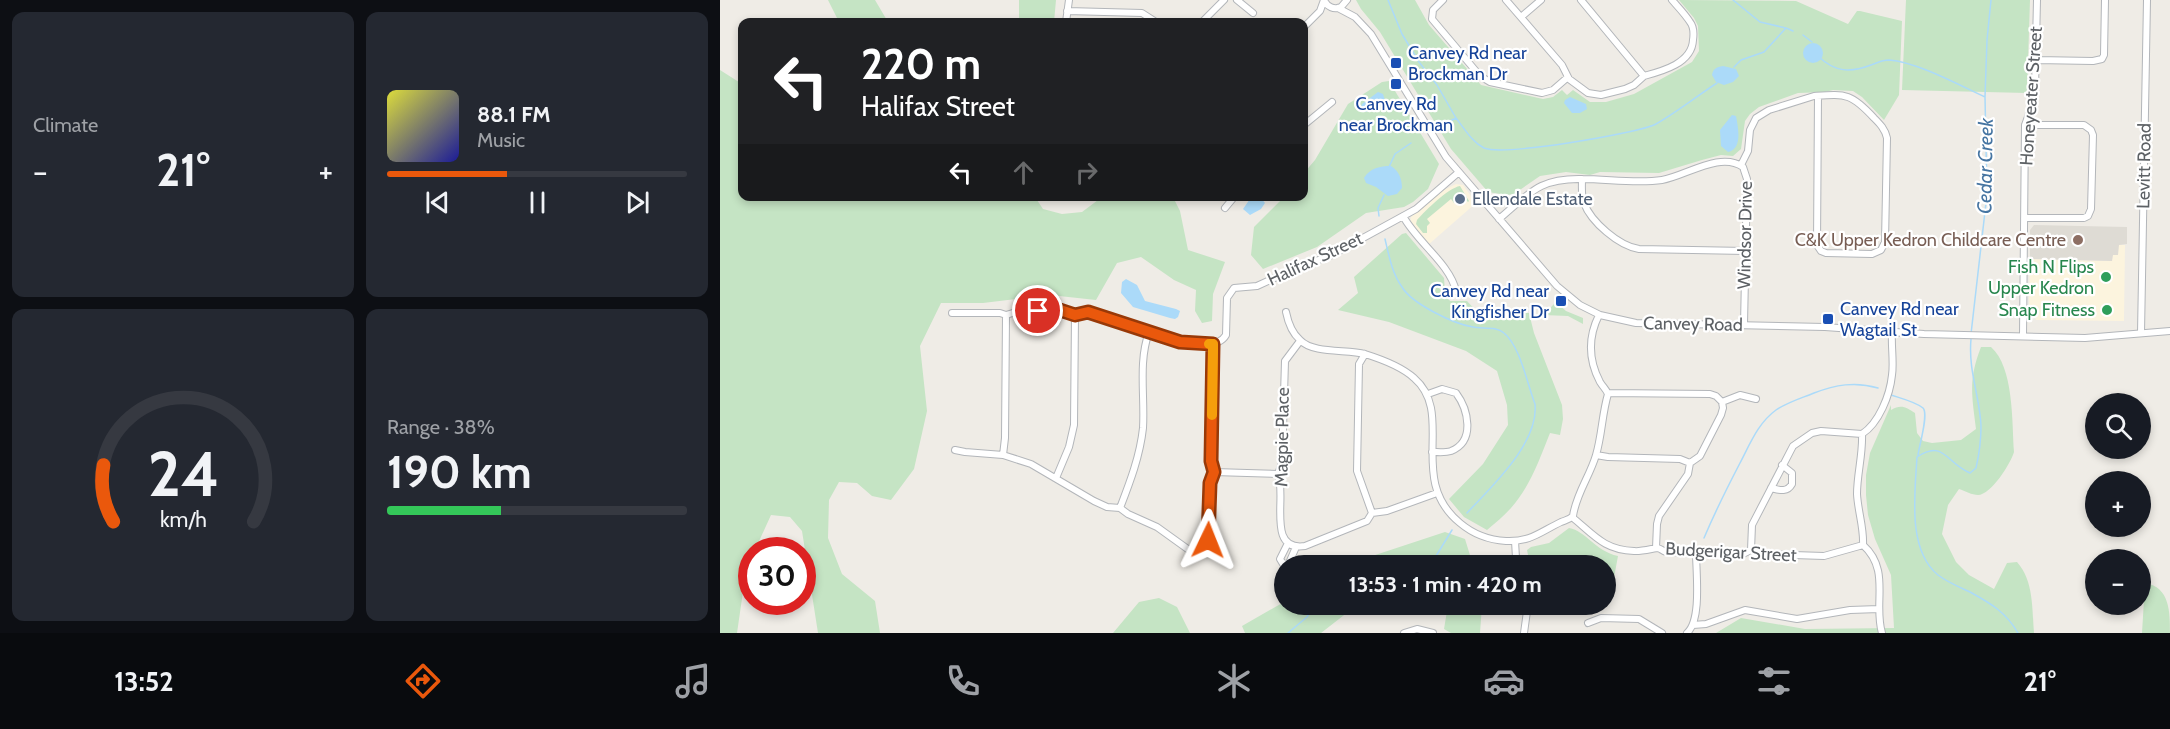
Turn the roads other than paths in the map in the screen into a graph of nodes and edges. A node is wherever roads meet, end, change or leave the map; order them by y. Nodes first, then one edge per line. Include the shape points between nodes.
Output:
1 (1069, 0) edge
2 (1224, 0) edge
3 (1237, 0) edge
4 (1324, 0) edge
5 (1348, 0) edge
6 (1443, 0) edge
7 (1506, 0) edge
8 (1541, 0) edge
9 (1581, 0) edge
10 (1672, 0) edge
11 (2037, 0) edge
12 (2106, 0) edge
13 (2147, 0) edge
14 (1335, 8) junction
15 (1068, 10) junction
16 (1320, 11) junction
17 (1252, 13) dead end
18 (1521, 17) junction
19 (1067, 18) edge
20 (1150, 18) edge
21 (1206, 18) edge
22 (1360, 22) junction
23 (1308, 23) edge
24 (2036, 60) junction
25 (1644, 76) junction
26 (1568, 77) junction
27 (1818, 96) junction
28 (1332, 102) dead end
29 (1308, 122) edge
30 (2025, 125) junction
31 (1740, 165) junction
32 (1459, 172) junction
33 (1582, 179) junction
34 (1231, 201) edge
35 (1226, 208) dead end
36 (1403, 216) junction
37 (2024, 218) junction
38 (1499, 219) junction
39 (1746, 251) junction
40 (1456, 291) dead end
41 (1286, 312) dead end
42 (952, 313) dead end
43 (1006, 315) junction
44 (1075, 315) junction
45 (1599, 315) junction
46 (1744, 325) junction
47 (2170, 331) edge
48 (1149, 332) junction
49 (1892, 332) junction
50 (2141, 333) junction
51 (2024, 336) junction
52 (1300, 341) junction
53 (1213, 344) junction
54 (1365, 354) junction
55 (1608, 393) junction
56 (1428, 394) junction
57 (1756, 399) dead end
58 (1722, 402) junction
59 (1862, 434) junction
60 (955, 450) dead end
61 (1432, 452) junction
62 (1002, 455) junction
63 (1596, 455) junction
64 (1690, 463) junction
65 (1782, 465) junction
66 (1214, 472) junction
67 (1278, 474) junction
68 (1056, 478) junction
69 (1771, 488) junction
70 (1437, 493) junction
71 (1120, 508) junction
72 (1372, 513) junction
73 (1572, 518) junction
74 (1285, 540) junction
75 (1515, 541) junction
76 (1863, 545) junction
77 (1296, 547) junction
78 (1656, 548) junction
79 (1751, 550) junction
80 (1696, 552) junction
81 (1516, 555) edge
82 (1879, 609) junction
83 (1526, 615) edge
84 (1588, 623) dead end
85 (1693, 625) junction
86 (1404, 633) edge
87 (1433, 633) edge
88 (1524, 633) edge
89 (1662, 633) edge
90 (1687, 633) edge
91 (1882, 633) edge

1 - 15 street
2 - 21 street
3 - 17 street
4 - 14 street, Canvey Road
4 - 16 street
5 - 14 street
5 - 22 street, Canvey Road
6 - 26 street via 1433,10 1432,19 1485,79 1542,93 1554,90
7 - 18 street
8 - 18 street
9 - 25 street
10 - 25 street via 1691,24 1692,50 1682,60
11 - 24 street, Honeyeater Street
12 - 24 street via 2102,59
13 - 50 street, Levitt Road
14 - 16 street
14 - 22 street, Canvey Road via 1352,14
15 - 19 street
15 - 20 street via 1142,13
16 - 23 street
18 - 26 street
22 - 32 street, Canvey Road
24 - 30 street, Honeyeater Street via 2034,100
25 - 26 street via 1629,88 1597,96
27 - 27 street via 1854,98 1885,132 1885,242 1878,253 1826,253 1816,245
27 - 31 street via 1758,116
28 - 29 street
30 - 37 street, Honeyeater Street
30 - 37 street via 2084,125 2093,135 2088,216
31 - 33 street, Windsor Drive via 1714,164 1658,180
31 - 39 street, Windsor Drive via 1747,174
32 - 36 street, Halifax Street
32 - 38 street, Canvey Road
33 - 38 street, Windsor Drive via 1543,184
33 - 39 street via 1587,208 1606,232 1622,244 1639,249
34 - 35 street
36 - 40 street via 1452,278
36 - 53 street, Halifax Street via 1326,258 1257,286 1234,288 1227,298 1226,335
37 - 51 street, Honeyeater Street
38 - 45 street, Canvey Road via 1560,290
39 - 46 street, Windsor Drive
41 - 52 street
42 - 43 street
43 - 44 street via 1060,310
43 - 62 street
44 - 48 street via 1088,312
44 - 68 street via 1074,424
45 - 46 street, Canvey Road via 1629,322
45 - 55 street via 1590,350 1599,380
46 - 49 street, Canvey Road
47 - 50 street, Canvey Road
48 - 53 street via 1180,342
48 - 71 street via 1144,347 1141,440
49 - 51 street, Canvey Road
49 - 59 street via 1892,374 1887,397 1870,429
50 - 51 street, Canvey Road via 2085,338
52 - 54 street via 1312,347
52 - 67 street, Magpie Place via 1285,361 1282,463
53 - 66 street
54 - 56 street via 1404,370
54 - 72 street via 1359,364 1357,471
55 - 58 street via 1710,394
55 - 63 street
56 - 61 street via 1433,422
56 - 61 street via 1442,389 1456,393 1468,421 1466,435 1458,447
57 - 58 street via 1740,395
58 - 64 street via 1722,415 1701,454
59 - 65 street via 1812,433 1793,446
59 - 76 street via 1857,497
60 - 62 street
61 - 70 street
62 - 68 street via 1031,464
63 - 64 street via 1680,459
63 - 73 street via 1575,500
64 - 78 street via 1688,474 1658,520
65 - 69 street
65 - 69 street via 1792,473 1792,484 1787,490
66 - 67 street
66 - 71 street via 1210,483 1208,540 1200,550 1189,550 1161,528
67 - 74 street, Magpie Place via 1282,486 1280,526
68 - 71 street via 1094,501
69 - 79 street via 1752,525
70 - 72 street
70 - 75 street via 1467,529 1490,538
72 - 77 street via 1367,521
73 - 75 street via 1539,535
73 - 78 street, Budgerigar Street via 1611,548 1643,552
74 - 77 street
74 - 77 street, Magpie Place via 1282,564 1289,563
75 - 81 street
76 - 79 street, Budgerigar Street via 1824,556 1760,554
76 - 82 street via 1874,556 1881,586
78 - 80 street, Budgerigar Street
79 - 80 street, Budgerigar Street via 1743,554
80 - 85 street
82 - 85 street via 1797,619 1745,610
82 - 91 street
83 - 88 street
84 - 89 street via 1601,618 1639,619
85 - 90 street
86 - 87 street via 1417,629

